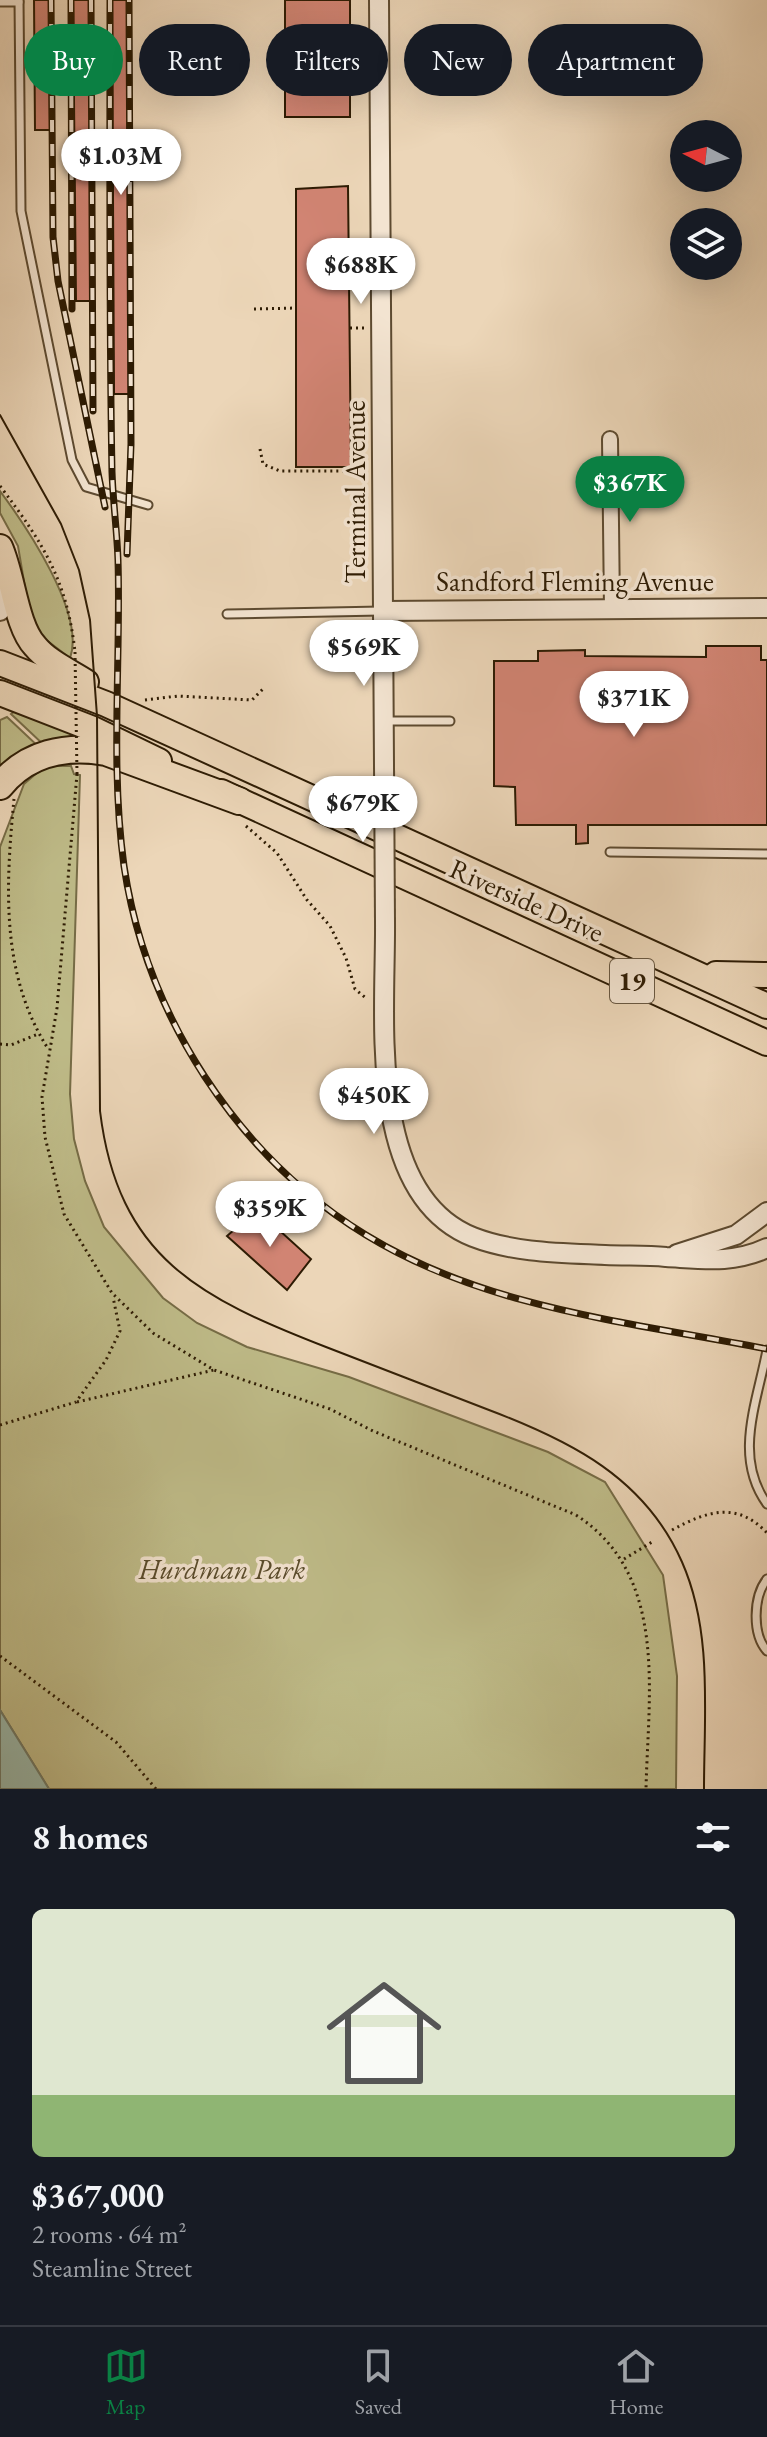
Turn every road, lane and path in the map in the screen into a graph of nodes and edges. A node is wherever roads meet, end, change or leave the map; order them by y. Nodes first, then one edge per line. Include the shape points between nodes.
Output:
1 (379, 0) edge
2 (19, 1) edge
3 (0, 2) edge
4 (296, 308) dead end
5 (254, 309) dead end
6 (350, 328) dead end
7 (368, 328) dead end
8 (610, 439) dead end
9 (260, 449) dead end
10 (369, 471) dead end
11 (0, 486) edge
12 (148, 505) dead end
13 (0, 547) edge
14 (0, 564) edge
15 (767, 608) edge
16 (612, 609) junction
17 (0, 611) edge
18 (384, 611) junction
19 (227, 614) dead end
20 (0, 663) edge
21 (264, 688) dead end
22 (0, 693) edge
23 (137, 702) dead end
24 (386, 721) junction
25 (450, 721) dead end
26 (152, 724) junction
27 (7, 790) edge
28 (241, 810) junction
29 (610, 852) dead end
30 (767, 854) edge
31 (7, 865) junction
32 (0, 874) edge
33 (682, 967) junction
34 (767, 975) edge
35 (385, 1001) junction
36 (767, 1006) edge
37 (39, 1034) junction
38 (767, 1043) edge
39 (0, 1044) edge
40 (47, 1047) junction
41 (767, 1212) edge
42 (747, 1229) junction
43 (766, 1250) edge
44 (665, 1257) junction
45 (112, 1293) junction
46 (767, 1350) edge
47 (214, 1370) junction
48 (76, 1402) junction
49 (0, 1425) edge
50 (767, 1504) edge
51 (672, 1530) dead end
52 (767, 1533) edge
53 (652, 1542) dead end
54 (624, 1559) junction
55 (767, 1579) edge
56 (767, 1651) edge
57 (0, 1656) edge
58 (156, 1789) edge
59 (646, 1789) edge

1 - 18 street, Terminal Avenue
2 - 3 lane
2 - 12 lane via 21,211 72,460 82,483 92,491
4 - 5 path
6 - 7 path
8 - 16 street
9 - 10 path via 263,464 280,471
11 - 40 path, bridge via 57,574 70,610 75,652 77,774 57,1008
13 - 26 main road via 21,622 34,646
14 - 17 street
15 - 16 street, Sandford Fleming Avenue
16 - 18 street, Sandford Fleming Avenue
18 - 19 lane
18 - 24 street, Terminal Avenue
20 - 26 main road, Riverside Drive / 19
21 - 23 path via 252,700 178,696
22 - 28 main road, Riverside Drive / 19 via 93,729
24 - 25 lane
24 - 35 street, Terminal Avenue, bridge
26 - 33 main road, Riverside Drive / 19
27 - 28 highway via 13,771 30,760 60,750 90,749
27 - 31 path
28 - 35 path via 330,926 355,989 362,998
28 - 38 main road, Riverside Drive / 19
29 - 30 lane
31 - 32 path
31 - 37 path via 9,934 19,984
33 - 34 main road via 724,976
33 - 36 main road, Riverside Drive / 19
35 - 44 street, Terminal Avenue via 392,1120 404,1158 432,1209 472,1237 496,1244 568,1254
37 - 39 path
37 - 40 path
40 - 45 path via 42,1097 52,1177 76,1238
41 - 42 street, Terminal Avenue
42 - 43 lane
42 - 44 street, Terminal Avenue
43 - 44 street, Terminal Avenue via 736,1259
45 - 47 path via 153,1333
45 - 48 path via 120,1331
46 - 50 lane via 748,1451 751,1479
47 - 48 path
47 - 54 path via 320,1405 576,1515 603,1534
48 - 49 path
51 - 52 path via 724,1510 744,1514
53 - 54 path
54 - 59 path via 645,1615 649,1651
55 - 56 lane via 760,1590 757,1621
57 - 58 path via 116,1742

